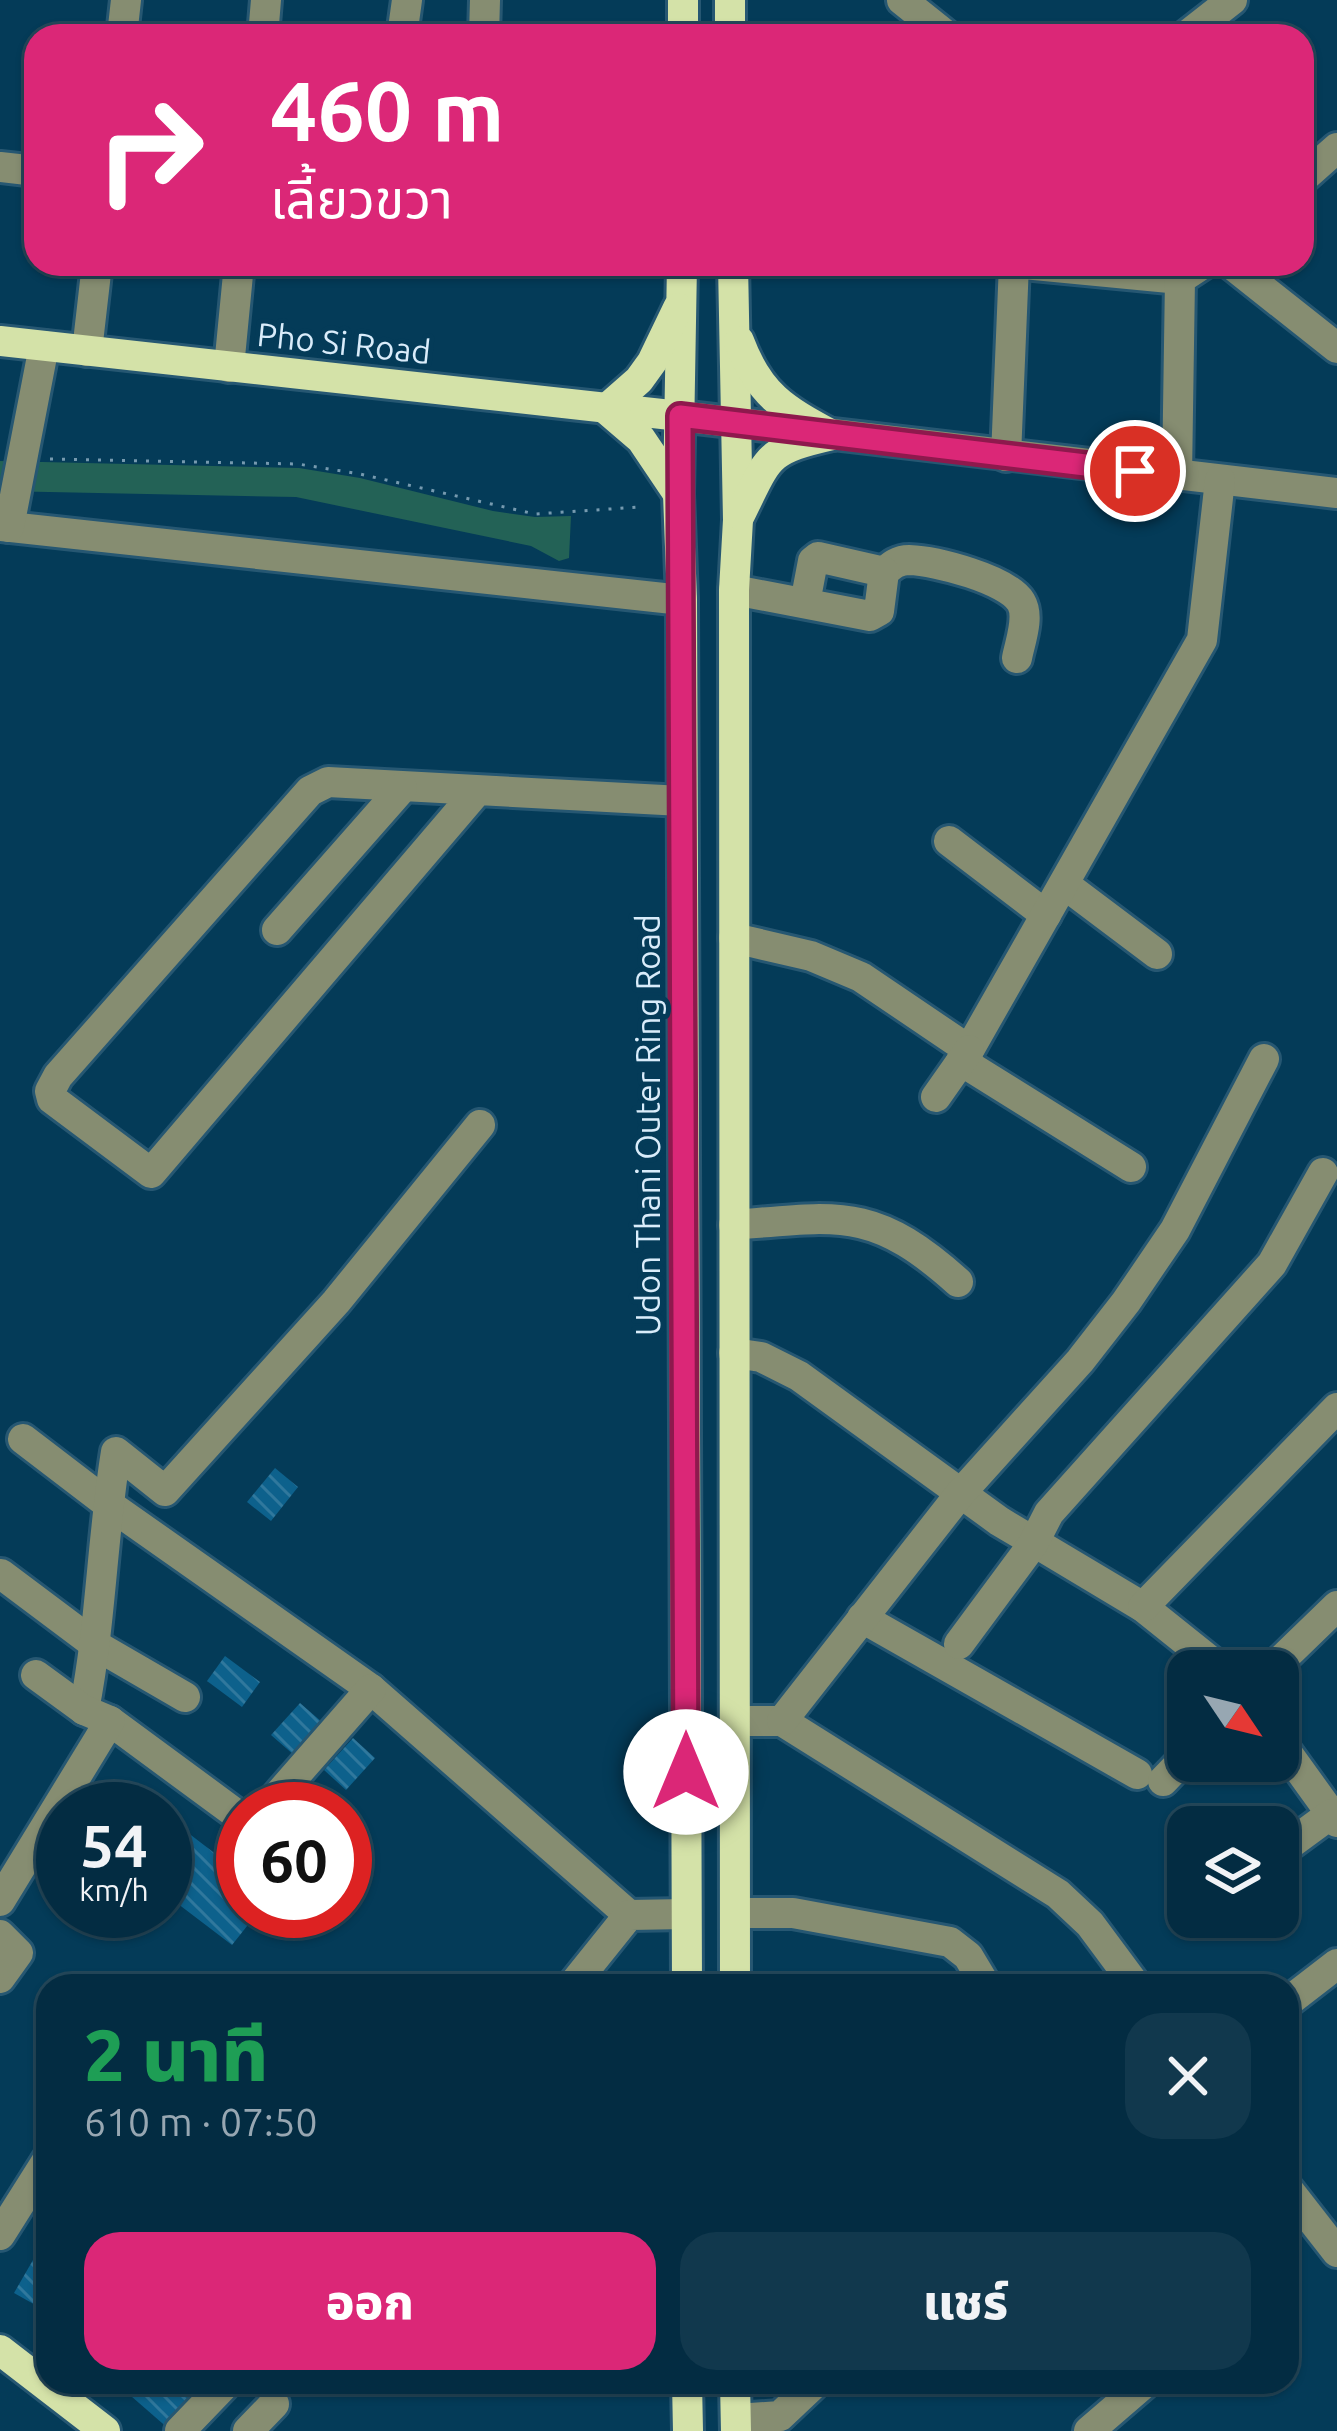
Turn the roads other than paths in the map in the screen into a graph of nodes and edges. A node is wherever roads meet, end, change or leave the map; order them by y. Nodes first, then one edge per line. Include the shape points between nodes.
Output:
1 (902, 0) edge
2 (1232, 0) edge
3 (932, 24) edge
4 (1201, 24) edge
5 (1337, 148) edge
6 (1314, 168) edge
7 (96, 276) edge
8 (238, 276) edge
9 (682, 276) edge
10 (734, 276) edge
11 (1014, 276) edge
12 (1191, 276) edge
13 (1247, 276) edge
14 (681, 302) junction
15 (734, 328) junction
16 (0, 341) edge
17 (44, 346) junction
18 (1337, 348) edge
19 (87, 351) junction
20 (229, 367) junction
21 (606, 409) junction
22 (680, 416) junction
23 (734, 423) junction
24 (832, 435) junction
25 (1006, 456) junction
26 (1178, 476) junction
27 (1220, 481) junction
28 (1337, 493) edge
29 (678, 494) junction
30 (738, 520) junction
31 (5, 526) edge
32 (884, 572) junction
33 (734, 590) junction
34 (682, 600) junction
35 (805, 603) junction
36 (1017, 658) dead end
37 (402, 788) junction
38 (477, 791) junction
39 (682, 801) junction
40 (949, 841) dead end
41 (1064, 884) junction
42 (1046, 915) junction
43 (277, 930) dead end
44 (734, 938) junction
45 (1157, 954) dead end
46 (965, 1055) junction
47 (1264, 1059) dead end
48 (936, 1097) dead end
49 (480, 1125) dead end
50 (1131, 1167) dead end
51 (1323, 1173) dead end
52 (734, 1225) junction
53 (958, 1282) dead end
54 (734, 1353) junction
55 (1337, 1408) edge
56 (23, 1439) dead end
57 (960, 1494) junction
58 (108, 1504) junction
59 (1033, 1544) junction
60 (1, 1574) edge
61 (1337, 1606) edge
62 (1143, 1607) junction
63 (862, 1618) junction
64 (959, 1644) dead end
65 (97, 1646) junction
66 (1197, 1650) edge
67 (1292, 1650) edge
68 (37, 1675) dead end
69 (371, 1689) junction
70 (185, 1697) dead end
71 (97, 1716) junction
72 (735, 1721) junction
73 (782, 1721) junction
74 (1299, 1766) edge
75 (1167, 1768) edge
76 (290, 1782) edge
77 (216, 1800) edge
78 (1332, 1806) edge
79 (1299, 1835) edge
80 (0, 1901) edge
81 (735, 1913) junction
82 (686, 1914) junction
83 (629, 1915) junction
84 (0, 1935) edge
85 (1337, 1964) edge
86 (582, 1974) edge
87 (686, 1974) edge
88 (735, 1974) edge
89 (979, 1974) edge
90 (1127, 1974) edge
91 (0, 1978) edge
92 (1299, 1993) edge
93 (36, 2178) edge
94 (1299, 2203) edge
95 (0, 2235) edge
96 (1337, 2252) edge
97 (0, 2350) edge
98 (0, 2367) edge
99 (36, 2378) edge
100 (57, 2394) edge
101 (215, 2394) edge
102 (688, 2394) edge
103 (736, 2394) edge
104 (803, 2394) edge
105 (1135, 2394) edge
106 (274, 2404) dead end
107 (736, 2425) edge
108 (1101, 2427) edge
109 (83, 2431) edge
110 (105, 2431) edge
111 (180, 2431) edge
112 (248, 2431) edge
113 (688, 2431) edge

1 - 3 street
2 - 4 street
5 - 6 street
7 - 19 street
8 - 20 street
9 - 14 main road, Udon Thani Outer Ring Road
10 - 15 main road
11 - 25 street
12 - 26 street
13 - 18 street
14 - 21 main road via 652,362
14 - 22 main road, Udon Thani Outer Ring Road
15 - 23 main road
15 - 24 main road via 767,394
16 - 17 main road, Pho Si Road
17 - 19 main road, Pho Si Road
17 - 31 street
19 - 20 main road, Pho Si Road
20 - 21 main road, Pho Si Road
21 - 22 main road, Pho Si Road
21 - 29 main road via 641,439
22 - 23 street
22 - 29 main road, Udon Thani Outer Ring Road
23 - 24 street
23 - 30 main road
24 - 25 street
24 - 30 main road via 785,446 761,471
25 - 26 street
26 - 27 street
27 - 28 street
27 - 41 street via 1202,640
29 - 34 main road, Udon Thani Outer Ring Road
30 - 33 main road
31 - 34 street
32 - 35 street via 875,614
32 - 35 street via 818,557
32 - 36 street via 910,560 997,581 1025,611
33 - 35 street
33 - 44 main road
34 - 39 main road, Udon Thani Outer Ring Road
37 - 38 street
37 - 38 street via 328,782 310,791 58,1076 50,1091 57,1106 151,1173
37 - 43 street
38 - 39 street
39 - 82 main road, Udon Thani Outer Ring Road
40 - 42 street
41 - 42 street
41 - 45 street
42 - 46 street
44 - 46 street via 862,977
44 - 52 main road
46 - 48 street
46 - 50 street
47 - 57 street via 1175,1230 1126,1302
49 - 58 street via 165,1491 116,1452
51 - 59 street via 1272,1264 1049,1513
52 - 53 street via 827,1217 878,1226
52 - 54 main road
54 - 57 street via 780,1364
54 - 72 main road
55 - 62 street
56 - 58 street
57 - 59 street
57 - 63 street
58 - 65 street
58 - 69 street
59 - 62 street
59 - 64 street
60 - 65 street
61 - 67 street
62 - 66 street
63 - 73 street
63 - 75 street via 1150,1778
65 - 70 street
65 - 71 street
68 - 71 street
69 - 76 street
69 - 83 street
71 - 77 street
71 - 80 street
72 - 73 street
72 - 81 main road
73 - 90 street via 1058,1894
74 - 78 street
78 - 79 street
81 - 88 main road
81 - 89 street via 794,1912 950,1942
82 - 83 street
82 - 87 main road, Udon Thani Outer Ring Road
83 - 86 street
84 - 91 street via 18,1953
85 - 92 street
93 - 95 street
94 - 96 street
97 - 99 main road
98 - 109 main road
100 - 110 main road
101 - 111 street
102 - 113 main road
103 - 107 main road
104 - 107 street via 780,2416
105 - 108 street
106 - 112 street

